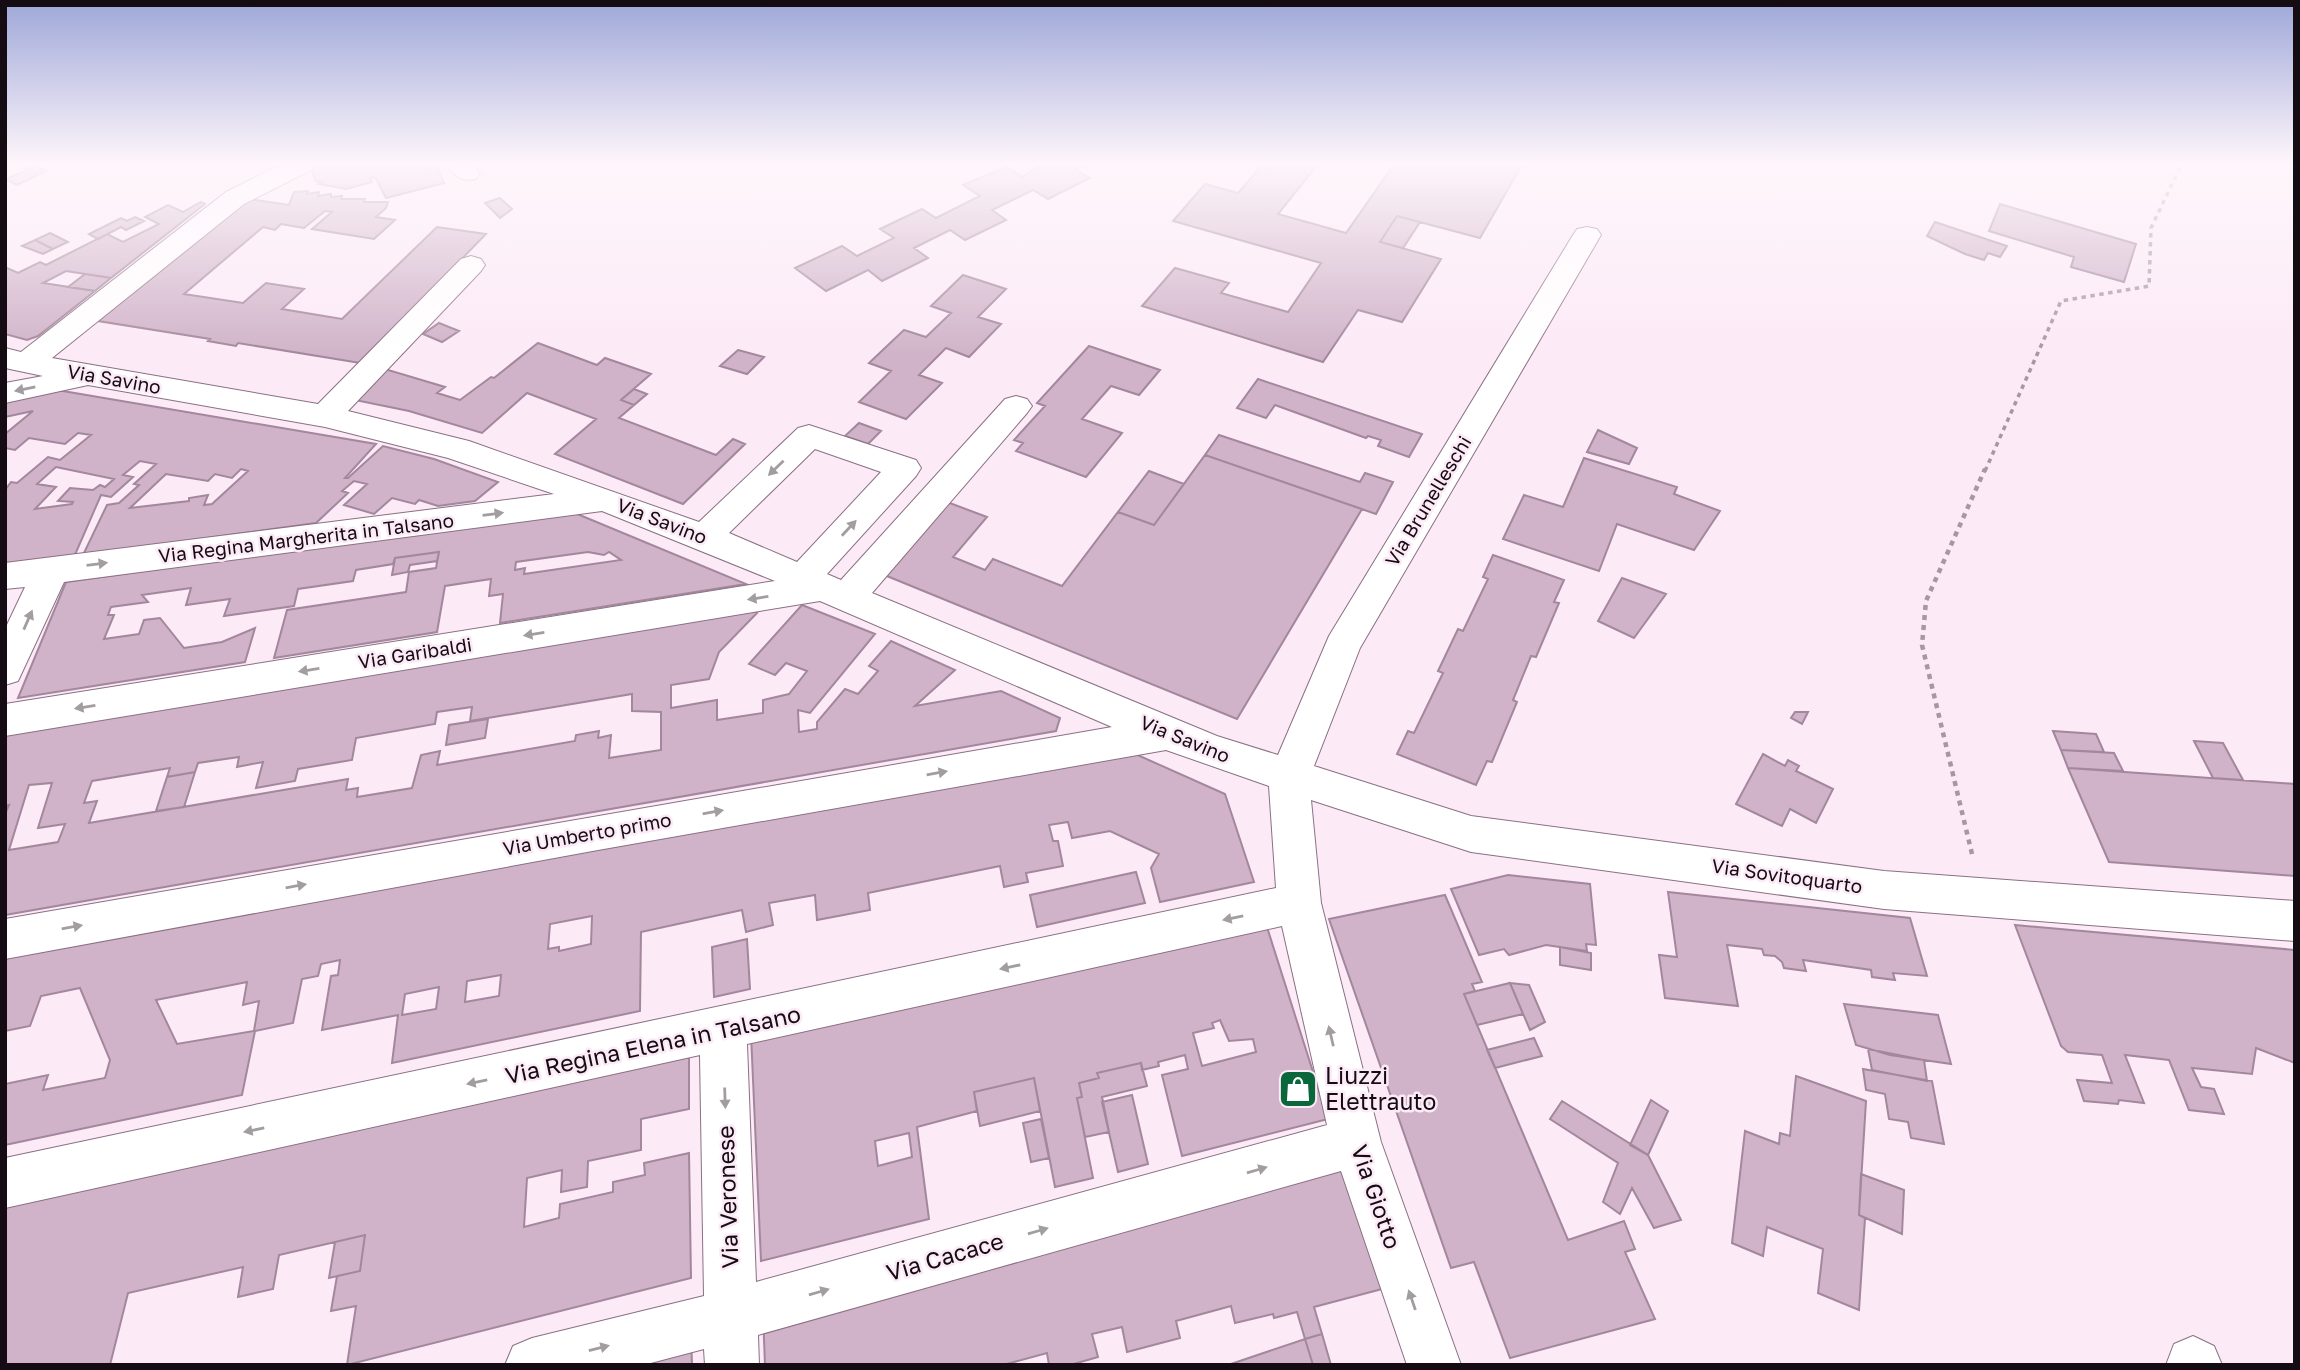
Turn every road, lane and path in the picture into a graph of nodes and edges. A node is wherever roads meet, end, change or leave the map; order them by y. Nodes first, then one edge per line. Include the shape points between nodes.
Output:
1 (196, 227) edge
2 (2152, 227) edge
3 (1587, 234) dead end
4 (471, 265) dead end
5 (16, 360) edge
6 (92, 376) junction
7 (5, 393) edge
8 (1016, 406) dead end
9 (325, 416) junction
10 (606, 500) junction
11 (704, 537) junction
12 (51, 570) junction
13 (5, 576) edge
14 (825, 587) junction
15 (5, 670) edge
16 (5, 720) edge
17 (1169, 733) junction
18 (1289, 778) junction
19 (1983, 898) junction
20 (1299, 903) junction
21 (2295, 921) edge
22 (5, 939) edge
23 (723, 1030) junction
24 (1356, 1142) junction
25 (5, 1183) edge
26 (732, 1340) edge
27 (533, 1365) edge
28 (1434, 1365) edge

1 - 5 street
2 - 19 path via 2149,286 2061,301 1926,601 1922,645
3 - 18 street, Via Brunelleschi via 1342,646
4 - 9 street
5 - 6 street, Via Savino
6 -> 7 street
6 - 9 street, Via Savino
8 - 14 street
9 - 10 street, Via Savino via 457,449
10 - 11 street, Via Savino
12 -> 10 street, Via Regina Margherita in Talsano
11 - 14 street, Via Savino
14 -> 11 street via 904,468 809,436
12 - 13 street, Via Regina Margherita in Talsano
15 -> 12 street
14 -> 16 street, Via Garibaldi
14 - 17 street, Via Savino
17 - 18 street, Via Savino
22 -> 17 street, Via Umberto primo
18 - 19 street, Via Sovitoquarto via 1471,834 1884,890
18 - 20 street, Via Giotto
19 - 21 street, Via Sovitoquarto
20 -> 23 street, Via Regina Elena in Talsano
24 -> 20 street, Via Giotto
23 -> 25 street, Via Regina Elena in Talsano
23 -> 26 street, Via Veronese
26 -> 24 street, Via Cacace
28 -> 24 street, Via Giotto
27 -> 26 street, Via Cacace

